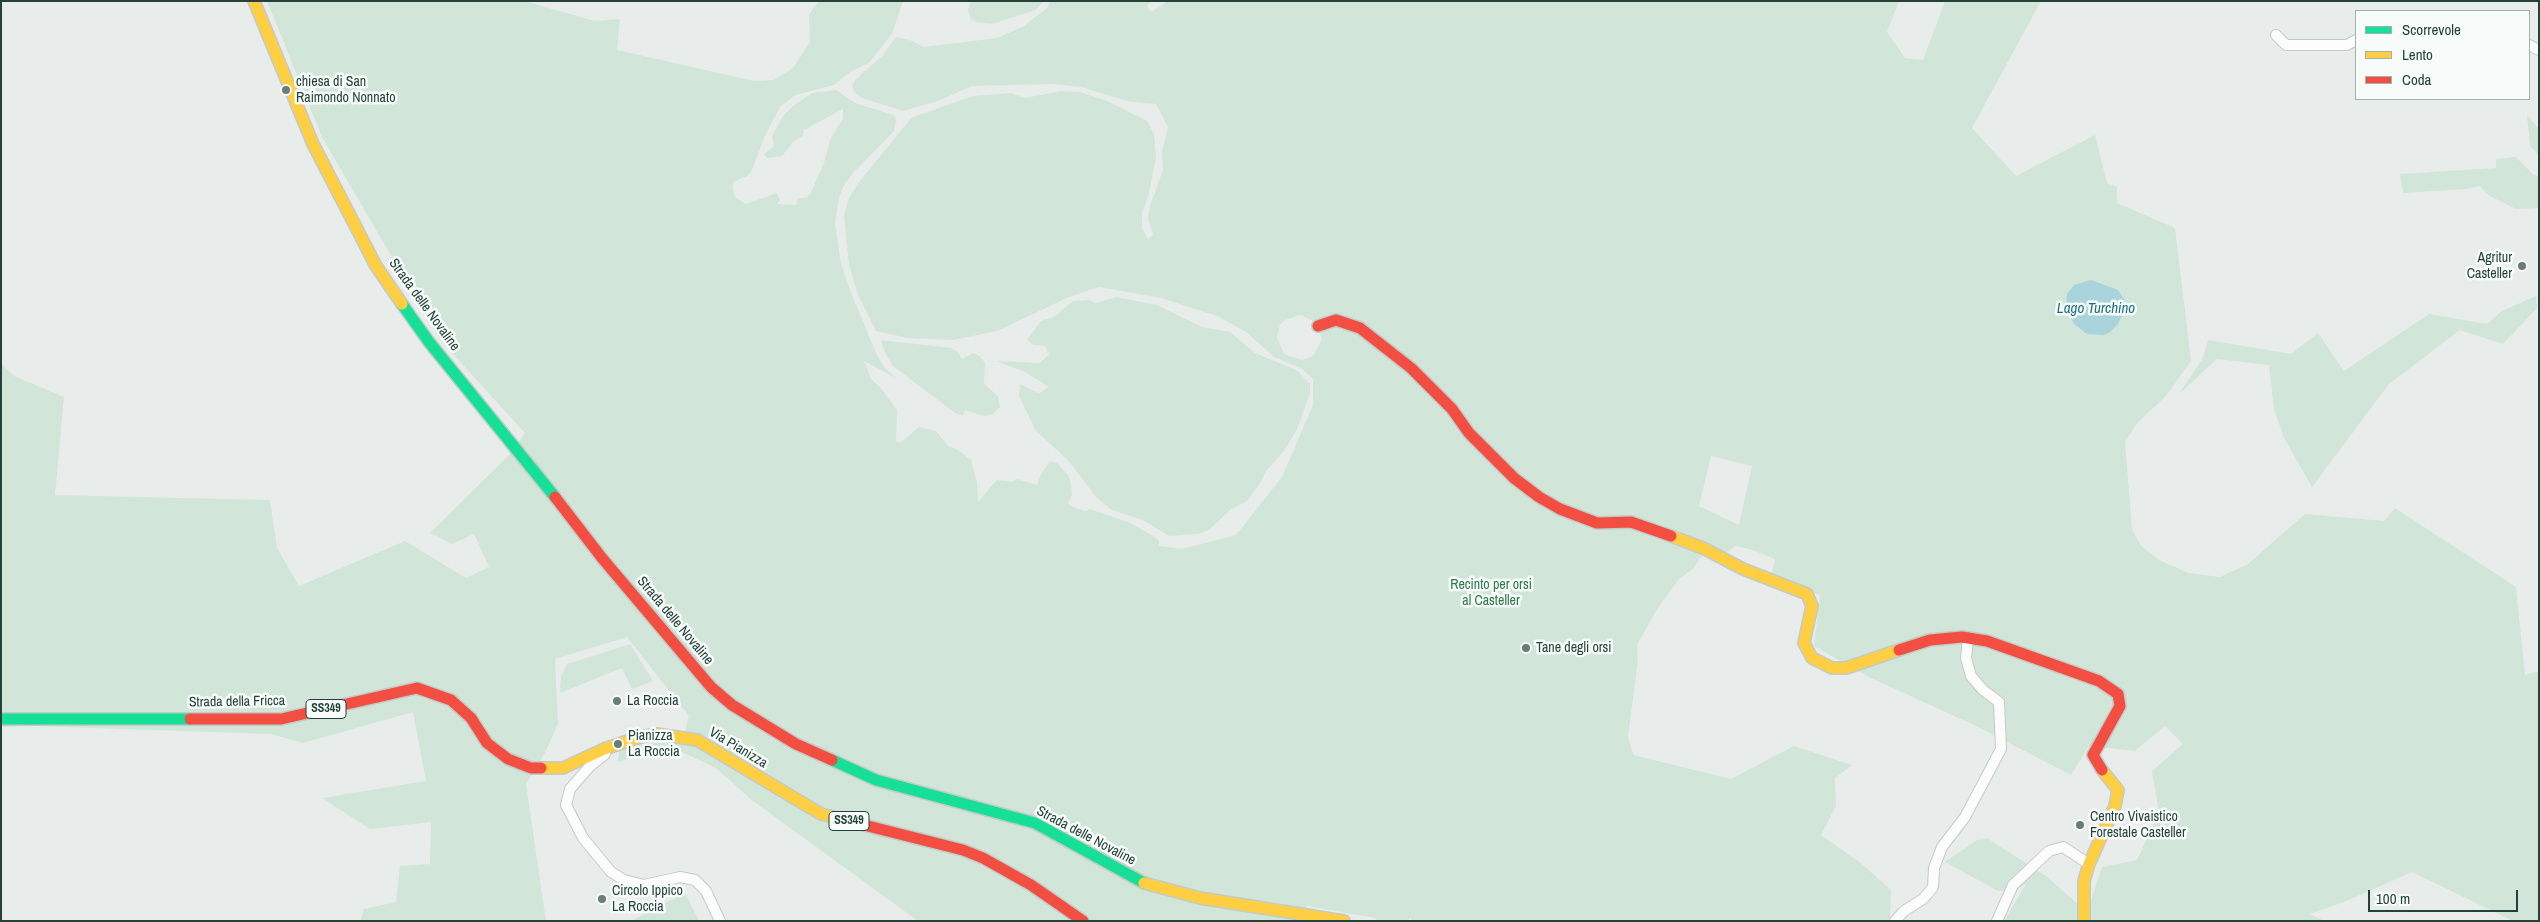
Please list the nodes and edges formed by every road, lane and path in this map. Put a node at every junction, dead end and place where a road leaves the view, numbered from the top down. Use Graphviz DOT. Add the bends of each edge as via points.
graph roads {
  1 [pos="254,1"];
  2 [pos="2276,35"];
  3 [pos="2355,41"];
  4 [pos="1318,326"];
  5 [pos="1968,638"];
  6 [pos="1,719"];
  7 [pos="615,747"];
  8 [pos="2088,864"];
  9 [pos="720,921"];
  10 [pos="1083,921"];
  11 [pos="1344,921"];
  12 [pos="1896,921"];
  13 [pos="1997,921"];
  14 [pos="2084,921"];
  1 -- 11 [label="street, Strada delle Novaline" via="313,144 376,266 429,342 524,456 602,558 711,687 732,705 796,744 876,780 1035,823 1142,883 1200,898"];
  2 -- 3 [label="street" via="2286,45 2347,45"];
  4 -- 5 [label="street" via="1336,320 1360,328 1411,368 1514,478 1560,509 1597,523 1631,522 1703,548 1743,569 1807,594 1812,606 1804,643 1812,658 1832,668 1846,668 1930,640"];
  5 -- 8 [label="street" via="1986,641 2099,681 2118,694 2120,706 2093,755 2118,790"];
  5 -- 12 [label="street" via="1966,658 1971,676 1999,702 2001,749 1965,817 1942,847 1934,868 1932,887 1923,899 1904,911"];
  6 -- 7 [label="street, Strada della Fricca / SS349" via="281,718 418,688 451,700 471,718 487,743 508,760 531,768 563,768"];
  7 -- 9 [label="street, Via Pianizza" via="590,766 570,789 566,805 583,838 611,872 624,880 644,885 680,877 695,880 706,891"];
  7 -- 10 [label="street, Via Pianizza / SS349" via="657,734 697,740 821,814 983,858 1031,885"];
  8 -- 13 [label="street" via="2063,847 2049,850 2013,885"];
  8 -- 14 [label="street" via="2084,882"];
}
